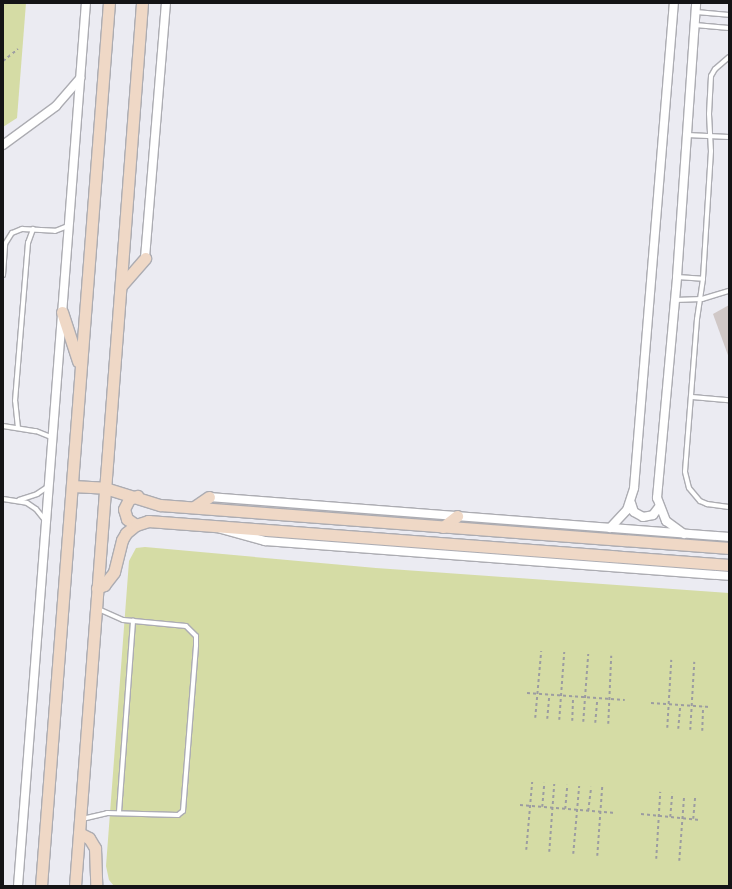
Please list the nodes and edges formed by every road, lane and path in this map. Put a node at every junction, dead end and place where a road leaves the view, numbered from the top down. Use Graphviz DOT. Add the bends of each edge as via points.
graph roads {
  1 [pos="86,3"];
  2 [pos="109,3"];
  3 [pos="142,3"];
  4 [pos="166,3"];
  5 [pos="674,3"];
  6 [pos="696,3"];
  7 [pos="695,12"];
  8 [pos="729,15"];
  9 [pos="694,25"];
  10 [pos="729,28"];
  11 [pos="18,49"];
  12 [pos="729,57"];
  13 [pos="3,61"];
  14 [pos="81,77"];
  15 [pos="687,135"];
  16 [pos="710,136"];
  17 [pos="729,137"];
  18 [pos="3,145"];
  19 [pos="69,226"];
  20 [pos="33,229"];
  21 [pos="145,258"];
  22 [pos="3,275"];
  23 [pos="677,277"];
  24 [pos="703,279"];
  25 [pos="121,286"];
  26 [pos="729,291"];
  27 [pos="702,299"];
  28 [pos="675,300"];
  29 [pos="62,312"];
  30 [pos="80,367"];
  31 [pos="692,397"];
  32 [pos="729,400"];
  33 [pos="3,426"];
  34 [pos="18,428"];
  35 [pos="53,438"];
  36 [pos="48,486"];
  37 [pos="72,486"];
  38 [pos="104,488"];
  39 [pos="137,496"];
  40 [pos="209,497"];
  41 [pos="3,500"];
  42 [pos="17,501"];
  43 [pos="631,503"];
  44 [pos="659,507"];
  45 [pos="729,507"];
  46 [pos="194,508"];
  47 [pos="457,516"];
  48 [pos="46,522"];
  49 [pos="136,525"];
  50 [pos="214,525"];
  51 [pos="443,527"];
  52 [pos="610,528"];
  53 [pos="684,534"];
  54 [pos="729,537"];
  55 [pos="729,548"];
  56 [pos="729,565"];
  57 [pos="729,576"];
  58 [pos="97,588"];
  59 [pos="96,608"];
  60 [pos="133,621"];
  61 [pos="541,651"];
  62 [pos="564,652"];
  63 [pos="588,654"];
  64 [pos="611,656"];
  65 [pos="671,660"];
  66 [pos="694,662"];
  67 [pos="527,692"];
  68 [pos="537,693"];
  69 [pos="549,694"];
  70 [pos="561,695"];
  71 [pos="573,696"];
  72 [pos="584,697"];
  73 [pos="597,698"];
  74 [pos="609,699"];
  75 [pos="625,700"];
  76 [pos="651,702"];
  77 [pos="668,704"];
  78 [pos="680,704"];
  79 [pos="692,705"];
  80 [pos="703,706"];
  81 [pos="710,707"];
  82 [pos="535,718"];
  83 [pos="547,719"];
  84 [pos="559,720"];
  85 [pos="572,721"];
  86 [pos="583,722"];
  87 [pos="595,723"];
  88 [pos="608,724"];
  89 [pos="667,728"];
  90 [pos="678,729"];
  91 [pos="690,730"];
  92 [pos="702,731"];
  93 [pos="532,782"];
  94 [pos="544,783"];
  95 [pos="554,784"];
  96 [pos="567,785"];
  97 [pos="579,786"];
  98 [pos="591,786"];
  99 [pos="602,787"];
  100 [pos="660,792"];
  101 [pos="672,793"];
  102 [pos="684,795"];
  103 [pos="695,796"];
  104 [pos="520,805"];
  105 [pos="530,806"];
  106 [pos="542,807"];
  107 [pos="552,808"];
  108 [pos="565,809"];
  109 [pos="577,810"];
  110 [pos="588,811"];
  111 [pos="119,812"];
  112 [pos="600,812"];
  113 [pos="616,813"];
  114 [pos="641,814"];
  115 [pos="659,816"];
  116 [pos="670,817"];
  117 [pos="682,818"];
  118 [pos="693,819"];
  119 [pos="80,820"];
  120 [pos="700,820"];
  121 [pos="79,833"];
  122 [pos="526,850"];
  123 [pos="549,852"];
  124 [pos="573,854"];
  125 [pos="597,856"];
  126 [pos="656,859"];
  127 [pos="679,861"];
  128 [pos="18,886"];
  129 [pos="41,886"];
  130 [pos="75,886"];
  131 [pos="96,886"];
  1 -- 14 [label="street"];
  2 -- 30 [label="main road"];
  3 -- 25 [label="main road"];
  4 -- 21 [label="street"];
  5 -- 43 [label="street" via="651,302"];
  6 -- 7 [label="street"];
  7 -- 8 [label="lane"];
  7 -- 9 [label="street"];
  9 -- 10 [label="lane"];
  9 -- 15 [label="street"];
  11 -- 13 [label="path"];
  12 -- 16 [label="lane" via="711,76"];
  14 -- 18 [label="street" via="56,106"];
  14 -- 19 [label="street"];
  15 -- 16 [label="lane"];
  15 -- 23 [label="street"];
  16 -- 17 [label="lane"];
  16 -- 24 [label="lane"];
  19 -- 20 [label="lane" via="55,231"];
  19 -- 29 [label="street"];
  20 -- 22 [label="lane" via="18,229 9,236 5,244"];
  20 -- 34 [label="lane" via="28,243 15,393"];
  21 -- 25 [label="main road"];
  23 -- 24 [label="lane"];
  23 -- 28 [label="street"];
  24 -- 27 [label="lane"];
  25 -- 38 [label="main road"];
  26 -- 27 [label="lane"];
  27 -- 28 [label="lane"];
  27 -- 31 [label="lane" via="697,319"];
  28 -- 44 [label="street" via="658,489"];
  29 -- 30 [label="main road"];
  29 -- 35 [label="street"];
  30 -- 37 [label="main road"];
  31 -- 32 [label="lane"];
  31 -- 45 [label="lane" via="686,480 700,501"];
  33 -- 34 [label="lane"];
  34 -- 35 [label="lane" via="36,431"];
  35 -- 36 [label="street"];
  36 -- 42 [label="lane" via="31,497"];
  36 -- 48 [label="street"];
  37 -- 38 [label="main road"];
  37 -- 129 [label="main road"];
  38 -- 39 [label="main road"];
  38 -- 58 [label="main road"];
  39 -- 46 [label="main road" via="160,505"];
  39 -- 49 [label="main road" via="129,499 124,509 127,519"];
  40 -- 46 [label="main road"];
  40 -- 47 [label="street"];
  41 -- 42 [label="lane"];
  42 -- 48 [label="lane" via="32,506"];
  43 -- 44 [label="street" via="634,512 643,517 653,515"];
  43 -- 52 [label="street" via="622,517"];
  44 -- 53 [label="street" via="666,521"];
  46 -- 51 [label="main road"];
  47 -- 51 [label="main road"];
  47 -- 52 [label="street"];
  48 -- 128 [label="street"];
  49 -- 50 [label="main road" via="158,521"];
  49 -- 58 [label="main road" via="122,540 114,572 104,585"];
  50 -- 56 [label="main road"];
  50 -- 57 [label="street" via="238,536 265,541"];
  51 -- 55 [label="main road"];
  52 -- 53 [label="street"];
  53 -- 54 [label="street"];
  58 -- 59 [label="main road"];
  59 -- 60 [label="lane" via="113,617"];
  59 -- 119 [label="main road"];
  60 -- 111 [label="lane"];
  60 -- 111 [label="lane" via="186,626 193,631 196,645 183,811 178,816"];
  61 -- 68 [label="path"];
  62 -- 70 [label="path"];
  63 -- 72 [label="path"];
  64 -- 74 [label="path"];
  65 -- 77 [label="path"];
  66 -- 79 [label="path"];
  67 -- 68 [label="path"];
  68 -- 69 [label="path"];
  68 -- 82 [label="path"];
  69 -- 70 [label="path"];
  69 -- 83 [label="path"];
  70 -- 71 [label="path"];
  70 -- 84 [label="path"];
  71 -- 72 [label="path"];
  71 -- 85 [label="path"];
  72 -- 73 [label="path"];
  72 -- 86 [label="path"];
  73 -- 74 [label="path"];
  73 -- 87 [label="path"];
  74 -- 75 [label="path"];
  74 -- 88 [label="path"];
  76 -- 77 [label="path"];
  77 -- 78 [label="path"];
  77 -- 89 [label="path"];
  78 -- 79 [label="path"];
  78 -- 90 [label="path"];
  79 -- 80 [label="path"];
  79 -- 91 [label="path"];
  80 -- 81 [label="path"];
  80 -- 92 [label="path"];
  93 -- 105 [label="path"];
  94 -- 106 [label="path"];
  95 -- 107 [label="path"];
  96 -- 108 [label="path"];
  97 -- 109 [label="path"];
  98 -- 110 [label="path"];
  99 -- 112 [label="path"];
  100 -- 115 [label="path"];
  101 -- 116 [label="path"];
  102 -- 117 [label="path"];
  103 -- 118 [label="path"];
  104 -- 105 [label="path"];
  105 -- 106 [label="path"];
  105 -- 122 [label="path"];
  106 -- 107 [label="path"];
  107 -- 108 [label="path"];
  107 -- 123 [label="path"];
  108 -- 109 [label="path"];
  109 -- 110 [label="path"];
  109 -- 124 [label="path"];
  110 -- 112 [label="path"];
  111 -- 119 [label="lane"];
  112 -- 113 [label="path"];
  112 -- 125 [label="path"];
  114 -- 115 [label="path"];
  115 -- 116 [label="path"];
  115 -- 126 [label="path"];
  116 -- 117 [label="path"];
  117 -- 118 [label="path"];
  117 -- 127 [label="path"];
  118 -- 120 [label="path"];
  119 -- 121 [label="main road"];
  121 -- 130 [label="main road"];
  121 -- 131 [label="main road" via="89,838 95,848"];
}
